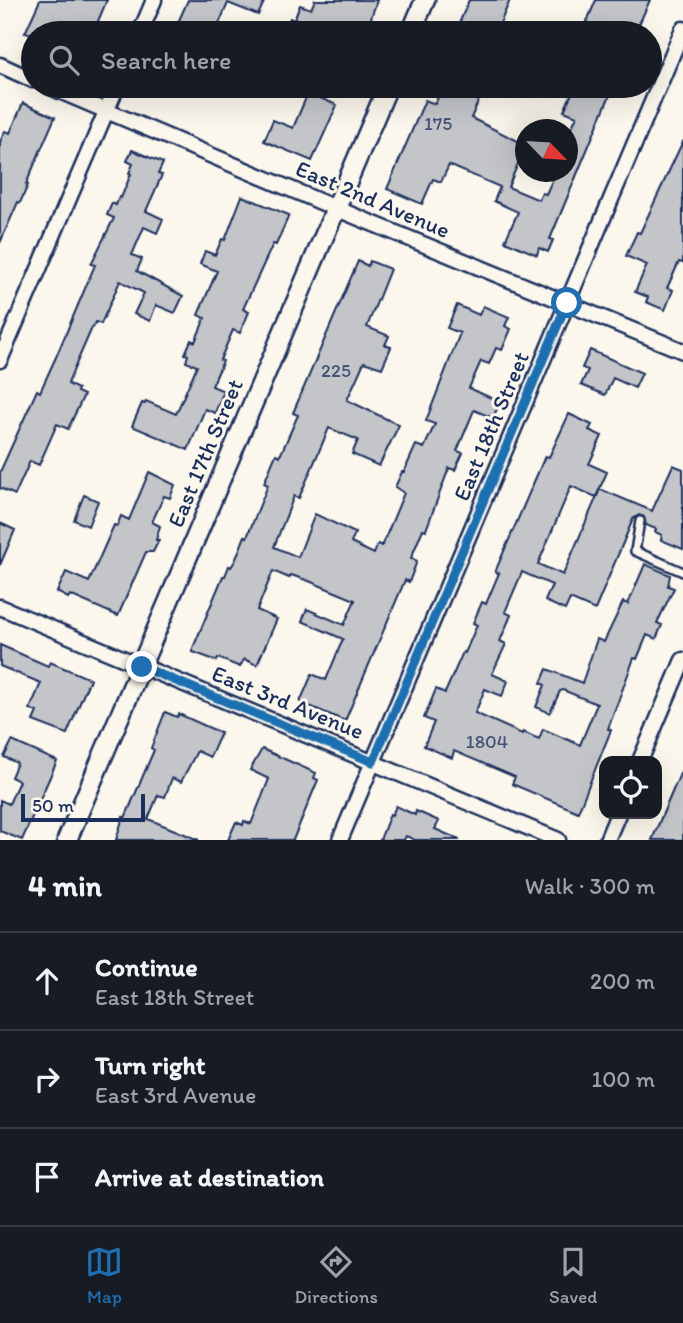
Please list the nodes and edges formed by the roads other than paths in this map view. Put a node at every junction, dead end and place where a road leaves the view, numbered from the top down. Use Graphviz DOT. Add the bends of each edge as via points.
graph roads {
  1 [pos="154,0"];
  2 [pos="425,0"];
  3 [pos="145,21"];
  4 [pos="416,21"];
  5 [pos="683,29"];
  6 [pos="0,65"];
  7 [pos="21,75"];
  8 [pos="662,79"];
  9 [pos="77,98"];
  10 [pos="112,98"];
  11 [pos="383,98"];
  12 [pos="654,98"];
  13 [pos="106,110"];
  14 [pos="335,208"];
  15 [pos="567,303"];
  16 [pos="683,351"];
  17 [pos="0,360"];
  18 [pos="640,522"];
  19 [pos="683,572"];
  20 [pos="0,607"];
  21 [pos="683,660"];
  22 [pos="142,667"];
  23 [pos="642,756"];
  24 [pos="373,762"];
  25 [pos="616,819"];
  26 [pos="67,840"];
  27 [pos="340,840"];
  28 [pos="558,840"];
  29 [pos="607,840"];
  1 -- 3 [label="street"];
  2 -- 4 [label="street"];
  5 -- 8 [label="street, East 18th Street"];
  6 -- 7 [label="street"];
  9 -- 13 [label="street, East 2nd Avenue"];
  10 -- 13 [label="street"];
  11 -- 14 [label="street, East 17th Street"];
  12 -- 15 [label="street, East 18th Street"];
  13 -- 14 [label="street, East 2nd Avenue"];
  13 -- 17 [label="street"];
  14 -- 15 [label="street, East 2nd Avenue"];
  14 -- 22 [label="street, East 17th Street"];
  15 -- 16 [label="street, East 2nd Avenue"];
  15 -- 24 [label="street, East 18th Street"];
  18 -- 19 [label="lane" via="635,551"];
  20 -- 22 [label="street, East 3rd Avenue"];
  21 -- 23 [label="street"];
  22 -- 24 [label="street, East 3rd Avenue"];
  22 -- 26 [label="street, East 17th Street"];
  24 -- 27 [label="street, East 18th Street"];
  24 -- 28 [label="street, East 3rd Avenue"];
  25 -- 29 [label="street"];
}
